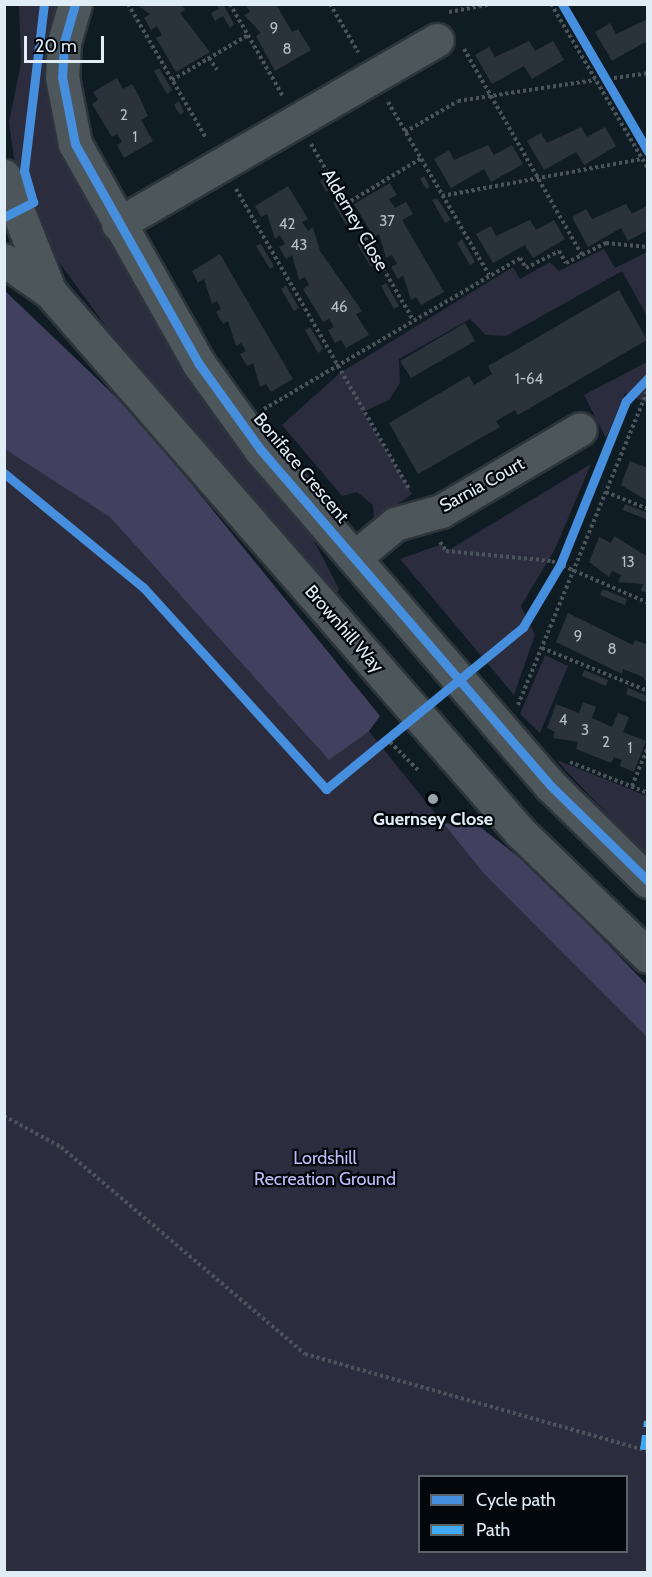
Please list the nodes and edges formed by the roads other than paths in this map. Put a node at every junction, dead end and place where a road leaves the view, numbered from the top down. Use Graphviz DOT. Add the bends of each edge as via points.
graph roads {
  1 [pos="75,4"];
  2 [pos="448,34"];
  3 [pos="4,176"];
  4 [pos="118,224"];
  5 [pos="4,260"];
  6 [pos="50,292"];
  7 [pos="580,429"];
  8 [pos="355,557"];
  9 [pos="648,881"];
  10 [pos="648,956"];
  1 -- 4 [label="street, Boniface Crescent" via="64,42 68,114 75,144"];
  2 -- 4 [label="street"];
  3 -- 6 [label="street, Brownhill Way"];
  4 -- 8 [label="street, Boniface Crescent" via="199,364 241,423"];
  5 -- 6 [label="street, Brownhill Way"];
  6 -- 10 [label="street, Brownhill Way" via="520,832"];
  7 -- 8 [label="street, Sarnia Court" via="441,511 395,524"];
  8 -- 9 [label="street, Boniface Crescent" via="583,821"];
}
